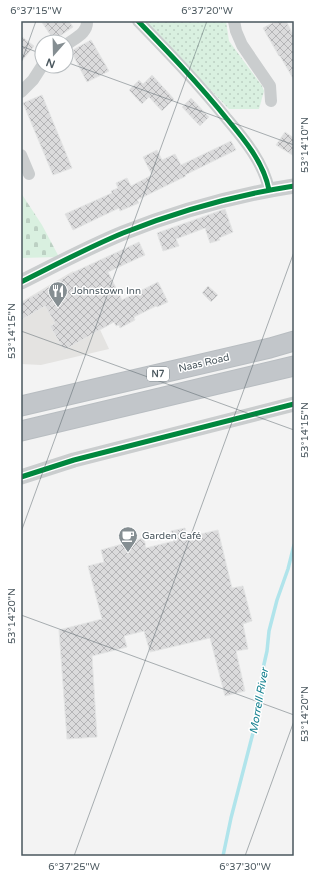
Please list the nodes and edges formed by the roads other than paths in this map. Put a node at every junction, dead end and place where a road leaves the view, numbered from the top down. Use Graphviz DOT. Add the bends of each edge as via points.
graph roads {
  1 [pos="87,21"];
  2 [pos="138,21"];
  3 [pos="234,21"];
  4 [pos="74,39"];
  5 [pos="37,74"];
  6 [pos="21,92"];
  7 [pos="270,101"];
  8 [pos="21,155"];
  9 [pos="28,174"];
  10 [pos="294,186"];
  11 [pos="269,190"];
  12 [pos="21,282"];
  13 [pos="294,341"];
  14 [pos="294,366"];
  15 [pos="294,404"];
  16 [pos="21,406"];
  17 [pos="21,431"];
  18 [pos="21,477"];
  1 -- 4 [label="street" via="85,30"];
  2 -- 11 [label="street" via="204,89 240,134 253,152 268,181"];
  3 -- 7 [label="street" via="242,45 270,86"];
  5 -- 6 [label="street"];
  8 -- 9 [label="street"];
  10 -- 11 [label="street"];
  11 -- 12 [label="street" via="202,205 123,233"];
  13 -- 16 [label="highway, Naas Road / N7"];
  14 -- 17 [label="highway, N7"];
  15 -- 18 [label="street" via="74,460"];
}
